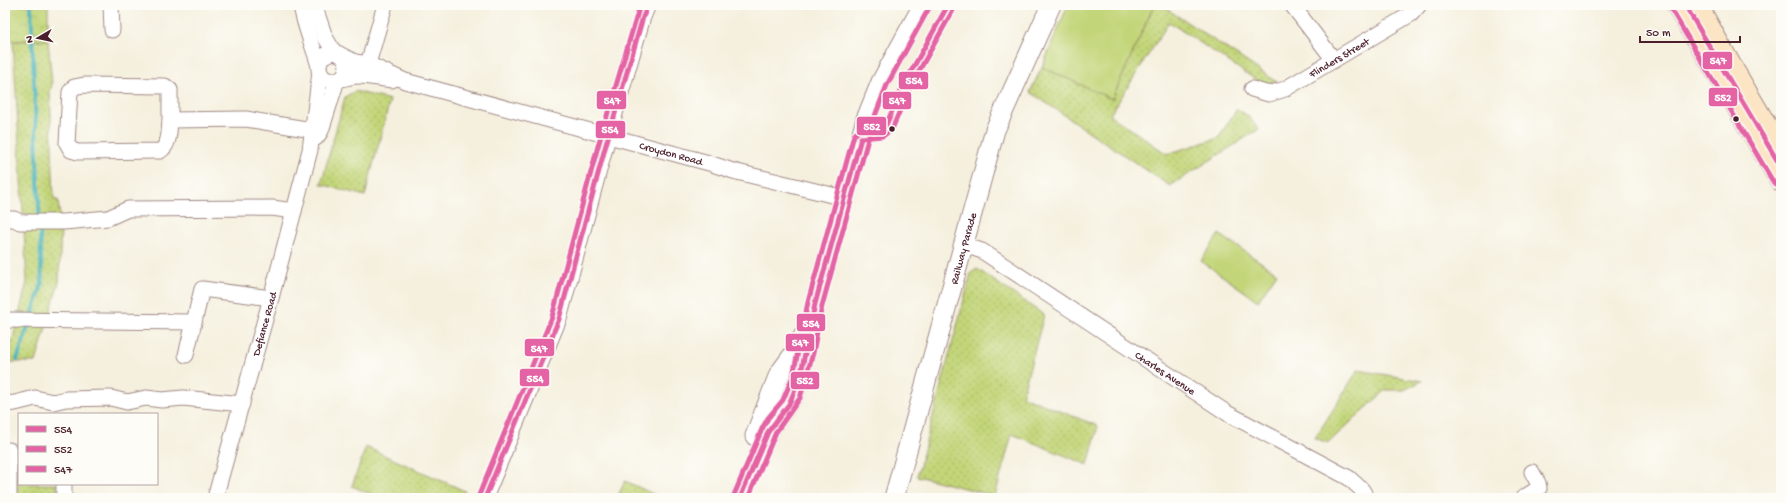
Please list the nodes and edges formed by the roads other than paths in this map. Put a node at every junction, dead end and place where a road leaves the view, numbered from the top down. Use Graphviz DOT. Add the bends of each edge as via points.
graph roads {
  1 [pos="111,5"];
  2 [pos="301,5"];
  3 [pos="314,5"];
  4 [pos="385,5"];
  5 [pos="648,5"];
  6 [pos="923,5"];
  7 [pos="1051,5"];
  8 [pos="1292,5"];
  9 [pos="1419,5"];
  10 [pos="1677,5"];
  11 [pos="1697,5"];
  12 [pos="112,30"];
  13 [pos="338,54"];
  14 [pos="1334,60"];
  15 [pos="368,64"];
  16 [pos="319,69"];
  17 [pos="340,79"];
  18 [pos="405,81"];
  19 [pos="1252,89"];
  20 [pos="170,120"];
  21 [pos="312,130"];
  22 [pos="609,136"];
  23 [pos="310,150"];
  24 [pos="1781,151"];
  25 [pos="1781,181"];
  26 [pos="844,198"];
  27 [pos="294,211"];
  28 [pos="5,219"];
  29 [pos="964,245"];
  30 [pos="271,298"];
  31 [pos="813,315"];
  32 [pos="10,320"];
  33 [pos="194,322"];
  34 [pos="186,355"];
  35 [pos="780,374"];
  36 [pos="800,378"];
  37 [pos="5,404"];
  38 [pos="242,404"];
  39 [pos="9,450"];
  40 [pos="1532,472"];
  41 [pos="64,485"];
  42 [pos="9,498"];
  43 [pos="64,498"];
  44 [pos="215,498"];
  45 [pos="485,498"];
  46 [pos="728,498"];
  47 [pos="740,498"];
  48 [pos="894,498"];
  49 [pos="1367,498"];
  50 [pos="1523,498"];
  1 -- 12 [label="street"];
  2 -- 16 [label="street, Defiance Road"];
  3 -- 13 [label="street" via="325,37"];
  4 -- 15 [label="street"];
  5 -- 22 [label="street"];
  6 -- 26 [label="street" via="881,82 871,106"];
  7 -- 29 [label="street, Railway Parade" via="995,130"];
  8 -- 14 [label="street"];
  9 -- 14 [label="street, Flinders Street" via="1411,14"];
  10 -- 25 [label="main road"];
  11 -- 24 [label="main road"];
  13 -- 15 [label="street, Croydon Road" via="355,62"];
  13 -- 16 [label="street" via="323,56"];
  13 -- 17 [label="street" via="347,64 347,69"];
  14 -- 19 [label="street, Flinders Street" via="1285,89 1269,94"];
  15 -- 18 [label="street, Croydon Road"];
  16 -- 17 [label="street" via="327,80"];
  16 -- 21 [label="street, Defiance Road"];
  17 -- 18 [label="street, Croydon Road" via="357,76"];
  17 -- 23 [label="street, Defiance Road" via="321,131"];
  18 -- 22 [label="street, Croydon Road"];
  20 -- 20 [label="street" via="170,90 165,86 74,87 70,92 67,143 71,150 78,152 160,151 167,144"];
  20 -- 21 [label="street" via="246,120"];
  21 -- 23 [label="street, Defiance Road"];
  22 -- 26 [label="street, Croydon Road"];
  22 -- 45 [label="street" via="559,319"];
  23 -- 27 [label="street, Defiance Road"];
  26 -- 31 [label="street"];
  27 -- 28 [label="street" via="272,208 128,209 108,218 64,222 20,222"];
  27 -- 30 [label="street, Defiance Road"];
  29 -- 48 [label="street, Railway Parade"];
  29 -- 49 [label="street, Charles Avenue" via="982,251 1227,413 1349,478"];
  30 -- 33 [label="street" via="202,289"];
  30 -- 38 [label="street, Defiance Road"];
  31 -- 35 [label="street" via="800,344"];
  31 -- 36 [label="street"];
  32 -- 33 [label="street"];
  33 -- 34 [label="street"];
  35 -- 36 [label="street" via="790,372"];
  35 -- 46 [label="street"];
  36 -- 47 [label="street" via="789,404 770,429"];
  37 -- 38 [label="street" via="35,398 53,402 66,399 111,398 127,402 146,398 183,398"];
  38 -- 44 [label="street, Defiance Road"];
  39 -- 42 [label="street"];
  40 -- 50 [label="street" via="1539,488"];
  41 -- 43 [label="street"];
}
